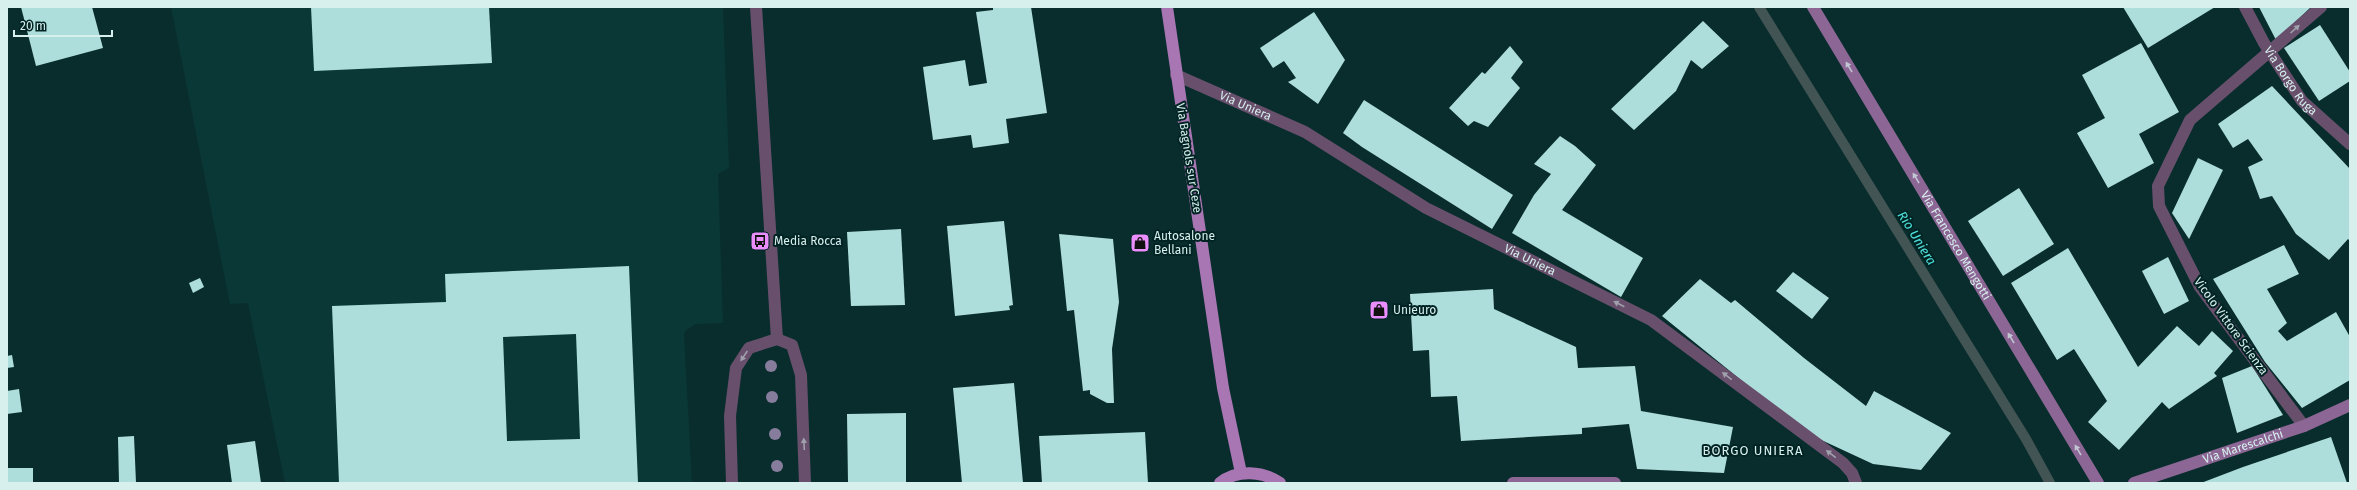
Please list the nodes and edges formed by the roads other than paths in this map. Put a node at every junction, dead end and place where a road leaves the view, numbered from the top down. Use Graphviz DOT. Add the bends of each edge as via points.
graph roads {
  1 [pos="756,7"];
  2 [pos="1167,7"];
  3 [pos="1814,7"];
  4 [pos="2245,7"];
  5 [pos="2321,7"];
  6 [pos="2270,52"];
  7 [pos="1176,75"];
  8 [pos="2350,144"];
  9 [pos="777,339"];
  10 [pos="2349,407"];
  11 [pos="2304,426"];
  12 [pos="1241,473"];
  13 [pos="732,483"];
  14 [pos="805,483"];
  15 [pos="1220,483"];
  16 [pos="1280,483"];
  17 [pos="1513,483"];
  18 [pos="1615,483"];
  19 [pos="1856,483"];
  20 [pos="2098,483"];
  21 [pos="2134,483"];
  1 -- 9 [label="street"];
  2 -- 7 [label="main road, Via Bagnols sur Ceze"];
  20 -- 3 [label="street, Via Francesco Mengotti, one-way"];
  4 -- 6 [label="street, Via Borgo Ruga"];
  6 -- 5 [label="street, Vicolo Vittore Scienza, one-way"];
  6 -- 8 [label="street, Via Borgo Ruga" via="2302,101"];
  6 -- 11 [label="street, Vicolo Vittore Scienza" via="2190,120 2158,186 2158,206 2200,287"];
  7 -- 12 [label="main road, Via Bagnols sur Ceze" via="1223,388"];
  19 -- 7 [label="street, Via Uniera, one-way" via="1852,473 1843,463 1651,320 1426,208 1305,132"];
  9 -- 13 [label="street, one-way" via="749,348 736,368 730,416"];
  14 -- 9 [label="street, one-way" via="801,375 792,345"];
  10 -- 11 [label="street, Via Marescalchi"];
  11 -- 21 [label="street, Via Marescalchi"];
  12 -- 15 [label="main road"];
  12 -- 16 [label="main road" via="1258,473 1274,478"];
  17 -- 18 [label="street"];
}
